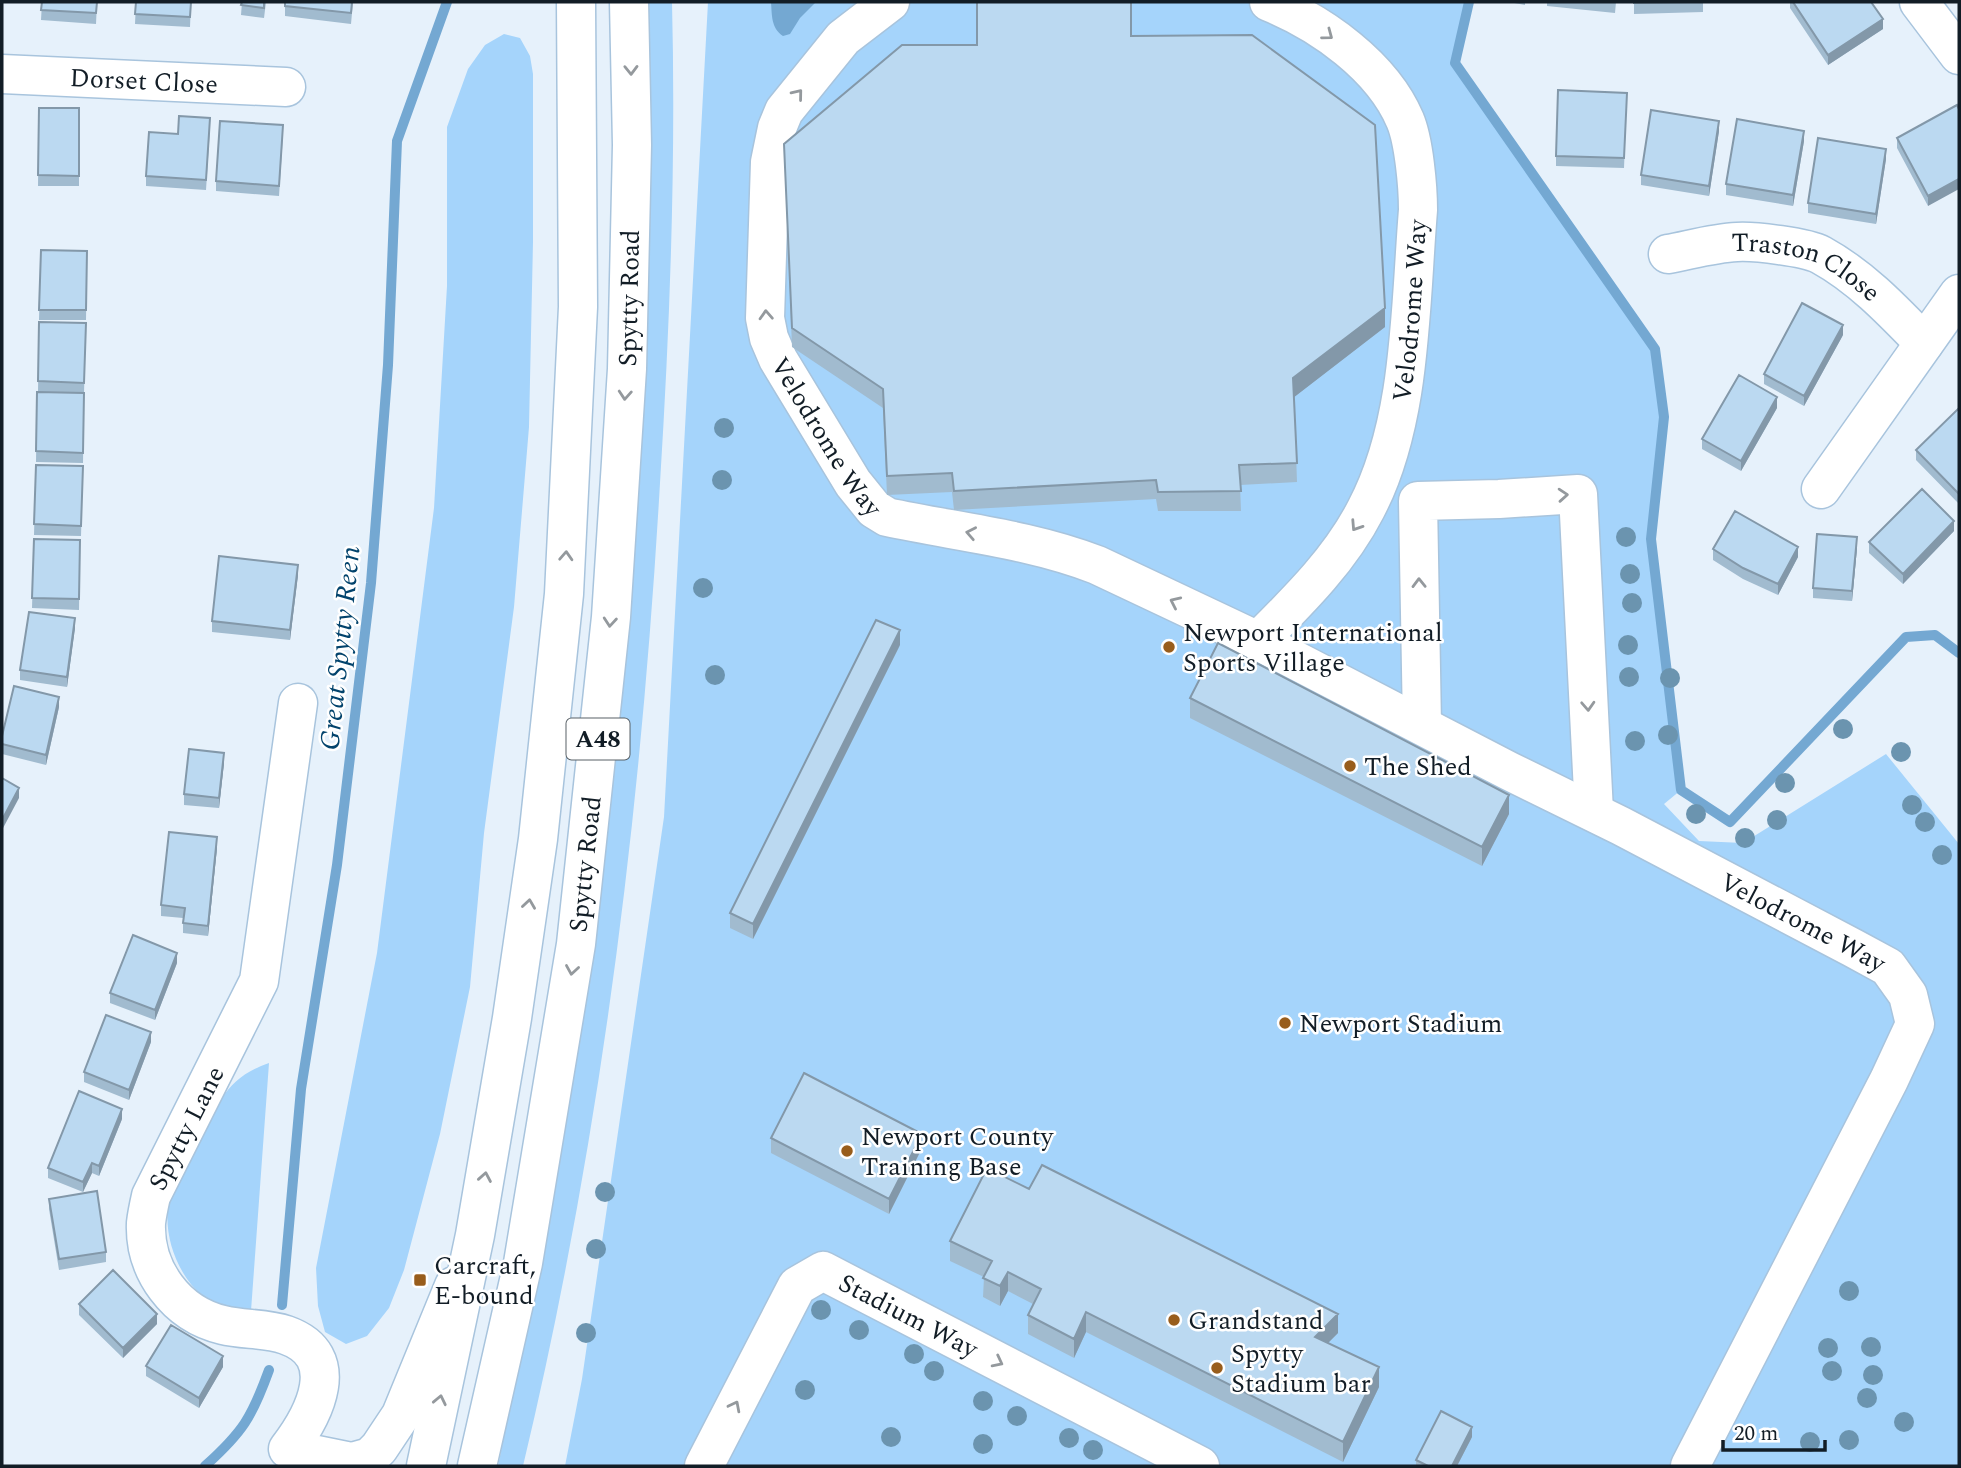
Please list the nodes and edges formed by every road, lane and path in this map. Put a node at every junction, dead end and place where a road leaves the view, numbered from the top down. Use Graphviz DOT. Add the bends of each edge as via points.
graph roads {
  1 [pos="576,2"];
  2 [pos="629,2"];
  3 [pos="891,2"];
  4 [pos="1269,2"];
  5 [pos="1919,2"];
  6 [pos="1959,55"];
  7 [pos="2,74"];
  8 [pos="286,87"];
  9 [pos="1668,254"];
  10 [pos="1959,294"];
  11 [pos="1924,342"];
  12 [pos="1821,489"];
  13 [pos="1258,641"];
  14 [pos="298,703"];
  15 [pos="1422,724"];
  16 [pos="1594,812"];
  17 [pos="475,1235"];
  18 [pos="279,1458"];
  19 [pos="354,1464"];
  20 [pos="426,1466"];
  21 [pos="477,1466"];
  22 [pos="704,1466"];
  23 [pos="1200,1466"];
  24 [pos="1690,1466"];
  17 -- 1 [label="street, Spytty Road / A48, one-way" via="538,839 564,594 578,307"];
  2 -- 21 [label="street, Spytty Road / A48, one-way" via="632,145 627,369 608,645 574,957 523,1263"];
  13 -- 3 [label="street, Velodrome Way, one-way" via="1072,556 887,517 874,509 853,483 778,359 765,318 770,162 777,128 784,111 843,38"];
  4 -- 13 [label="street, Velodrome Way, one-way" via="1320,29 1371,68 1388,91 1405,121 1418,185 1418,210 1405,374 1385,464 1366,509 1336,556"];
  5 -- 6 [label="street"];
  7 -- 8 [label="street, Dorset Close"];
  9 -- 11 [label="street, Traston Close" via="1737,242 1819,254 1890,307"];
  10 -- 11 [label="street"];
  11 -- 12 [label="street"];
  13 -- 15 [label="street, Velodrome Way"];
  14 -- 18 [label="street, Spytty Lane" via="259,981 151,1196 146,1222 154,1269 183,1306 222,1325 284,1334 303,1343 315,1358 321,1378 316,1403 304,1429"];
  15 -- 16 [label="street, Velodrome Way"];
  15 -- 16 [label="street, one-way" via="1418,501 1578,494"];
  16 -- 24 [label="street, Velodrome Way" via="1888,967 1908,995 1915,1024"];
  17 -- 19 [label="street, Spytty Lane" via="401,1415 379,1448"];
  20 -- 17 [label="street, Spytty Road / A48, one-way"];
  18 -- 19 [label="street, Spytty Lane"];
  22 -- 23 [label="street, Stadium Way, one-way" via="797,1286 823,1271"];
}
